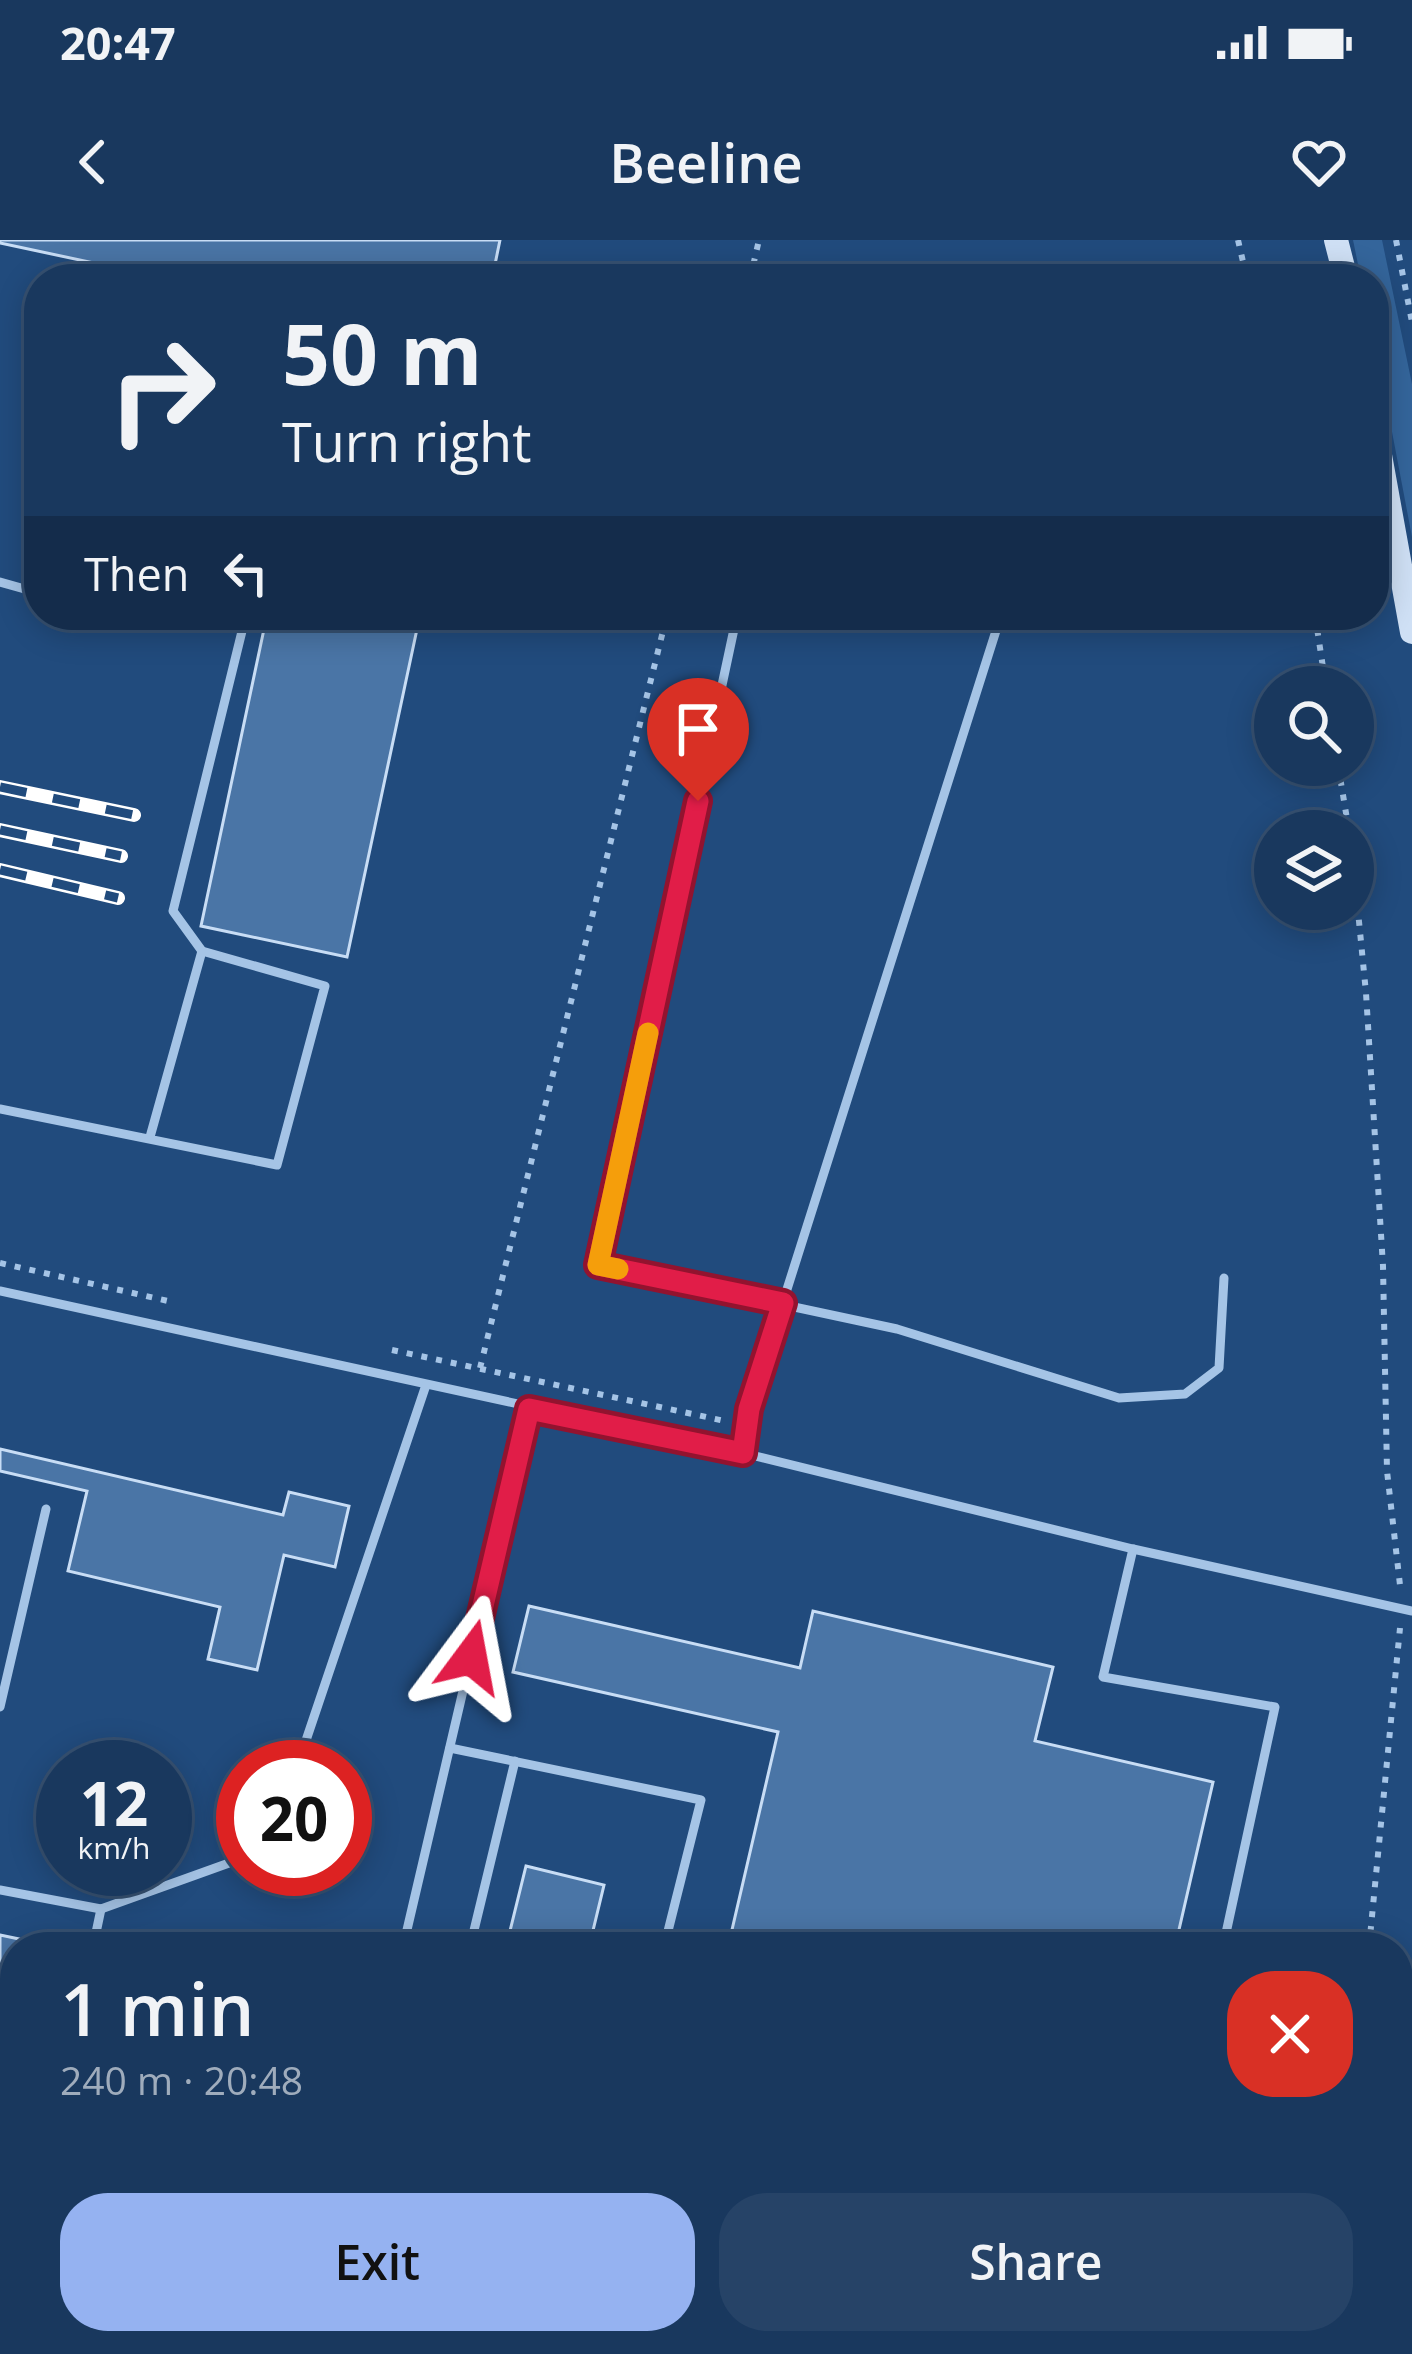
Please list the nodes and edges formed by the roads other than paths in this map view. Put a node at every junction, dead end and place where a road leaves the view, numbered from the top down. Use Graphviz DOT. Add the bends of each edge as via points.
graph roads {
  1 [pos="1389,505"];
  2 [pos="242,630"];
  3 [pos="734,630"];
  4 [pos="996,630"];
  5 [pos="1412,632"];
  6 [pos="202,951"];
  7 [pos="0,1109"];
  8 [pos="150,1137"];
  9 [pos="1224,1279"];
  10 [pos="0,1291"];
  11 [pos="783,1303"];
  12 [pos="426,1384"];
  13 [pos="529,1409"];
  14 [pos="743,1453"];
  15 [pos="46,1509"];
  16 [pos="1133,1549"];
  17 [pos="1407,1610"];
  18 [pos="0,1707"];
  19 [pos="306,1740"];
  20 [pos="450,1748"];
  21 [pos="515,1761"];
  22 [pos="216,1868"];
  23 [pos="0,1890"];
  24 [pos="101,1909"];
  25 [pos="96,1932"];
  26 [pos="407,1932"];
  27 [pos="474,1932"];
  28 [pos="668,1932"];
  29 [pos="1226,1932"];
  1 -- 5 [label="main road"];
  2 -- 6 [label="lane" via="173,911"];
  3 -- 11 [label="lane" via="598,1265"];
  4 -- 11 [label="lane"];
  6 -- 8 [label="lane"];
  6 -- 8 [label="lane" via="326,986 277,1165"];
  7 -- 8 [label="lane"];
  9 -- 11 [label="lane" via="1220,1368 1185,1394 1141,1397 1119,1398"];
  10 -- 12 [label="lane"];
  11 -- 14 [label="lane"];
  12 -- 13 [label="lane"];
  12 -- 19 [label="lane"];
  13 -- 14 [label="lane"];
  13 -- 20 [label="lane"];
  14 -- 16 [label="lane"];
  15 -- 18 [label="lane"];
  16 -- 17 [label="lane"];
  16 -- 29 [label="lane" via="1103,1676 1275,1707"];
  20 -- 21 [label="lane"];
  20 -- 26 [label="lane"];
  21 -- 27 [label="lane"];
  21 -- 28 [label="lane" via="700,1800"];
  22 -- 24 [label="lane"];
  23 -- 24 [label="lane"];
  24 -- 25 [label="lane"];
}
